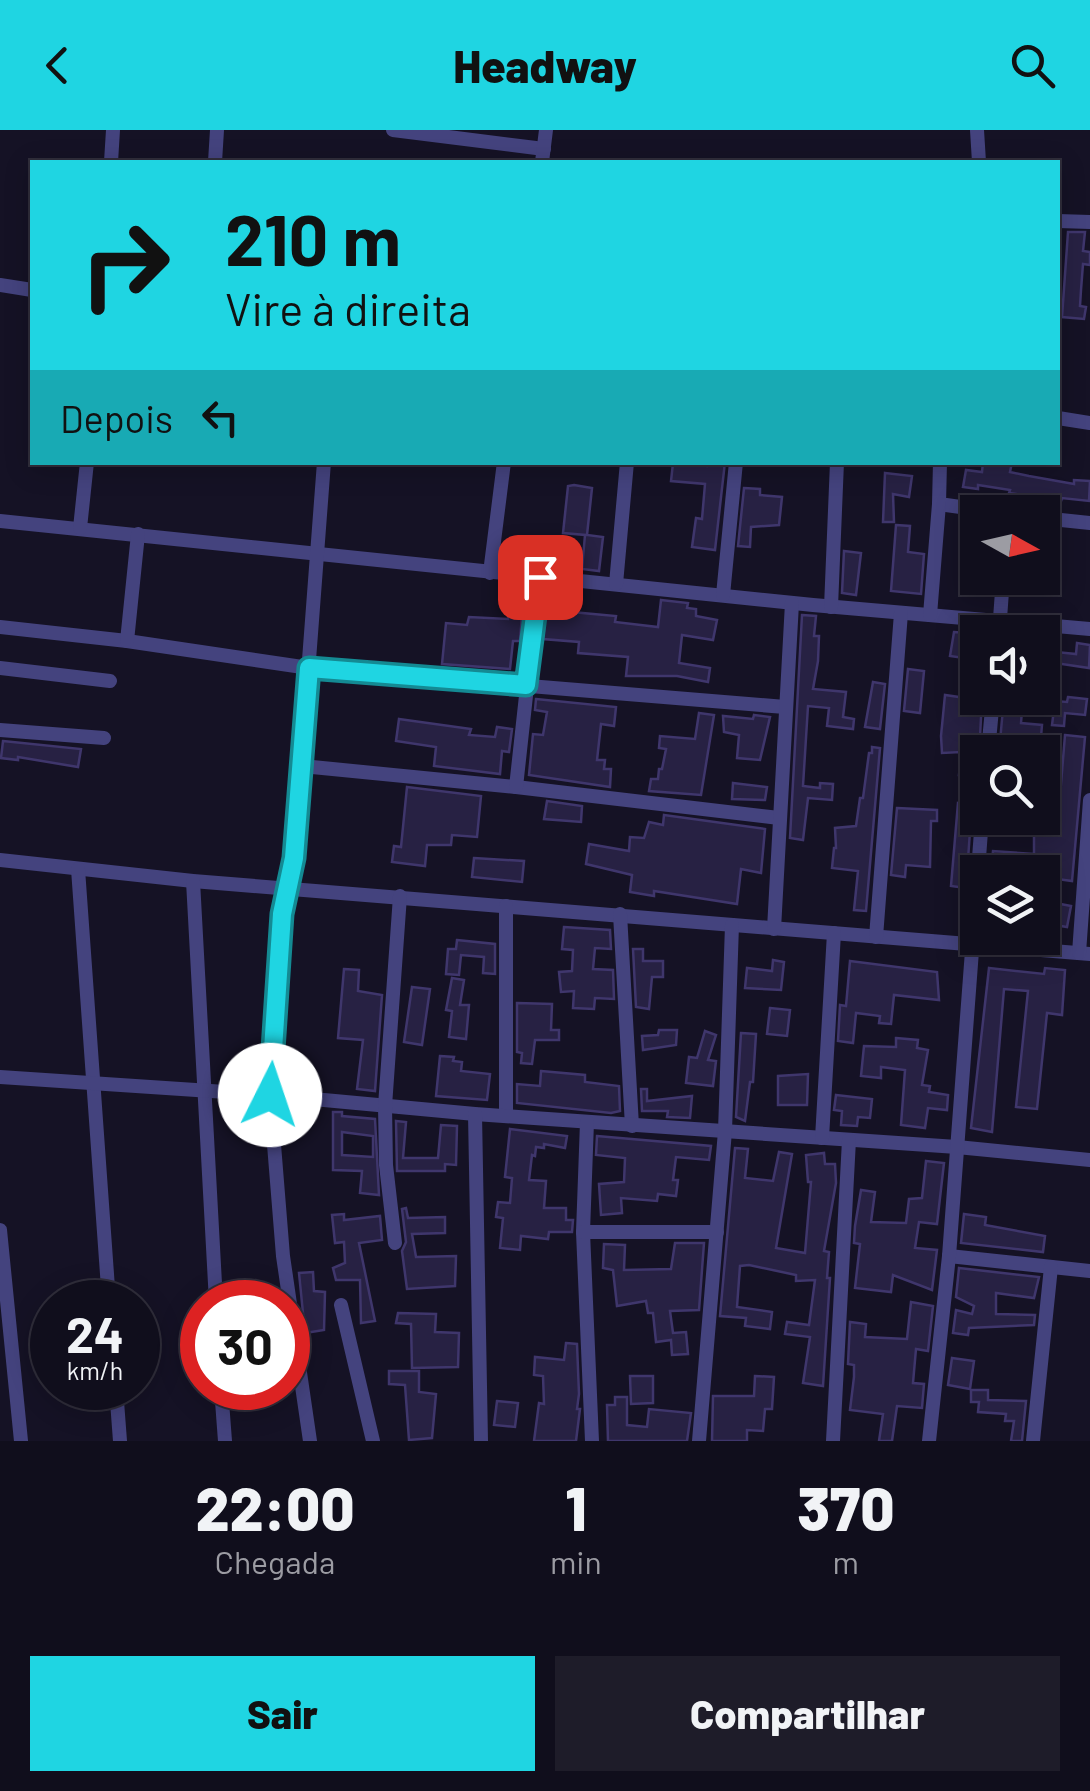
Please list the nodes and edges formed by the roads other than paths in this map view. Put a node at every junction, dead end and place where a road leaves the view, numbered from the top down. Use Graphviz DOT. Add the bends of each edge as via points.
graph roads {
  1 [pos="113,130"];
  2 [pos="217,130"];
  3 [pos="393,130"];
  4 [pos="546,130"];
  5 [pos="977,130"];
  6 [pos="543,156"];
  7 [pos="111,160"];
  8 [pos="214,160"];
  9 [pos="979,160"];
  10 [pos="1060,222"];
  11 [pos="1090,222"];
  12 [pos="0,285"];
  13 [pos="30,290"];
  14 [pos="1060,418"];
  15 [pos="1090,423"];
  16 [pos="86,465"];
  17 [pos="324,465"];
  18 [pos="504,465"];
  19 [pos="628,465"];
  20 [pos="736,465"];
  21 [pos="836,465"];
  22 [pos="940,465"];
  23 [pos="939,504"];
  24 [pos="960,507"];
  25 [pos="1060,520"];
  26 [pos="0,521"];
  27 [pos="1090,523"];
  28 [pos="80,528"];
  29 [pos="138,534"];
  30 [pos="318,554"];
  31 [pos="490,572"];
  32 [pos="540,577"];
  33 [pos="616,584"];
  34 [pos="723,595"];
  35 [pos="792,603"];
  36 [pos="830,606"];
  37 [pos="901,612"];
  38 [pos="930,615"];
  39 [pos="960,620"];
  40 [pos="0,628"];
  41 [pos="1060,628"];
  42 [pos="1090,629"];
  43 [pos="127,641"];
  44 [pos="0,668"];
  45 [pos="309,668"];
  46 [pos="110,681"];
  47 [pos="526,685"];
  48 [pos="786,707"];
  49 [pos="0,730"];
  50 [pos="104,738"];
  51 [pos="302,766"];
  52 [pos="516,787"];
  53 [pos="1090,800"];
  54 [pos="778,818"];
  55 [pos="0,860"];
  56 [pos="78,869"];
  57 [pos="193,881"];
  58 [pos="288,888"];
  59 [pos="400,896"];
  60 [pos="506,906"];
  61 [pos="620,914"];
  62 [pos="732,925"];
  63 [pos="774,929"];
  64 [pos="834,933"];
  65 [pos="876,937"];
  66 [pos="960,945"];
  67 [pos="1084,954"];
  68 [pos="970,955"];
  69 [pos="0,1077"];
  70 [pos="92,1084"];
  71 [pos="202,1092"];
  72 [pos="270,1095"];
  73 [pos="385,1106"];
  74 [pos="474,1114"];
  75 [pos="506,1116"];
  76 [pos="587,1122"];
  77 [pos="632,1126"];
  78 [pos="725,1131"];
  79 [pos="822,1138"];
  80 [pos="849,1140"];
  81 [pos="957,1147"];
  82 [pos="1090,1160"];
  83 [pos="0,1230"];
  84 [pos="583,1232"];
  85 [pos="716,1232"];
  86 [pos="394,1243"];
  87 [pos="949,1256"];
  88 [pos="1051,1267"];
  89 [pos="1090,1271"];
  90 [pos="107,1280"];
  91 [pos="215,1280"];
  92 [pos="342,1305"];
  93 [pos="118,1410"];
  94 [pos="223,1410"];
  95 [pos="22,1441"];
  96 [pos="120,1441"];
  97 [pos="225,1441"];
  98 [pos="310,1441"];
  99 [pos="373,1441"];
  100 [pos="481,1441"];
  101 [pos="592,1441"];
  102 [pos="699,1441"];
  103 [pos="833,1441"];
  104 [pos="929,1441"];
  105 [pos="1034,1441"];
  1 -- 7 [label="street"];
  2 -- 8 [label="street"];
  3 -- 6 [label="street"];
  4 -- 6 [label="street"];
  5 -- 9 [label="street"];
  10 -- 11 [label="street"];
  12 -- 13 [label="street"];
  14 -- 15 [label="street"];
  16 -- 28 [label="street"];
  17 -- 30 [label="street"];
  18 -- 31 [label="street"];
  19 -- 33 [label="street"];
  20 -- 34 [label="street"];
  21 -- 36 [label="street"];
  22 -- 23 [label="street"];
  23 -- 24 [label="street"];
  23 -- 38 [label="street"];
  25 -- 27 [label="street"];
  26 -- 28 [label="street"];
  28 -- 29 [label="street"];
  29 -- 30 [label="street"];
  29 -- 43 [label="street"];
  30 -- 31 [label="street"];
  30 -- 45 [label="street"];
  31 -- 32 [label="street"];
  32 -- 33 [label="street"];
  32 -- 47 [label="street"];
  33 -- 34 [label="street"];
  34 -- 35 [label="street"];
  35 -- 36 [label="street"];
  35 -- 48 [label="street"];
  36 -- 37 [label="street"];
  37 -- 38 [label="street"];
  37 -- 65 [label="street"];
  38 -- 39 [label="street"];
  40 -- 43 [label="street"];
  41 -- 42 [label="street"];
  43 -- 45 [label="street"];
  44 -- 46 [label="street"];
  45 -- 47 [label="street"];
  45 -- 51 [label="street"];
  47 -- 48 [label="street"];
  47 -- 52 [label="street"];
  48 -- 54 [label="street"];
  49 -- 50 [label="street"];
  51 -- 52 [label="street"];
  51 -- 58 [label="street"];
  52 -- 54 [label="street"];
  53 -- 67 [label="street"];
  54 -- 63 [label="street"];
  55 -- 56 [label="street"];
  56 -- 57 [label="street"];
  56 -- 70 [label="street"];
  57 -- 58 [label="street"];
  57 -- 71 [label="street"];
  58 -- 59 [label="street"];
  58 -- 72 [label="street"];
  59 -- 60 [label="street"];
  59 -- 73 [label="street"];
  60 -- 61 [label="street"];
  60 -- 75 [label="street"];
  61 -- 62 [label="street"];
  61 -- 77 [label="street"];
  62 -- 63 [label="street"];
  62 -- 78 [label="street"];
  63 -- 64 [label="street"];
  64 -- 65 [label="street"];
  64 -- 79 [label="street"];
  65 -- 66 [label="street"];
  68 -- 81 [label="street"];
  69 -- 70 [label="street"];
  70 -- 71 [label="street"];
  70 -- 90 [label="street"];
  71 -- 72 [label="street"];
  71 -- 91 [label="street"];
  72 -- 73 [label="street"];
  72 -- 98 [label="street" via="283,1256"];
  73 -- 74 [label="street"];
  73 -- 86 [label="street"];
  74 -- 75 [label="street"];
  74 -- 100 [label="street"];
  75 -- 76 [label="street"];
  76 -- 77 [label="street"];
  76 -- 84 [label="street"];
  77 -- 78 [label="street"];
  78 -- 79 [label="street"];
  78 -- 85 [label="street"];
  79 -- 80 [label="street"];
  80 -- 81 [label="street"];
  80 -- 103 [label="street"];
  81 -- 82 [label="street"];
  81 -- 87 [label="street"];
  83 -- 95 [label="street"];
  84 -- 85 [label="street"];
  84 -- 101 [label="street"];
  85 -- 102 [label="street"];
  87 -- 88 [label="street"];
  87 -- 104 [label="street"];
  88 -- 89 [label="street"];
  88 -- 105 [label="street"];
  92 -- 99 [label="street"];
  93 -- 96 [label="street"];
  94 -- 97 [label="street"];
}
